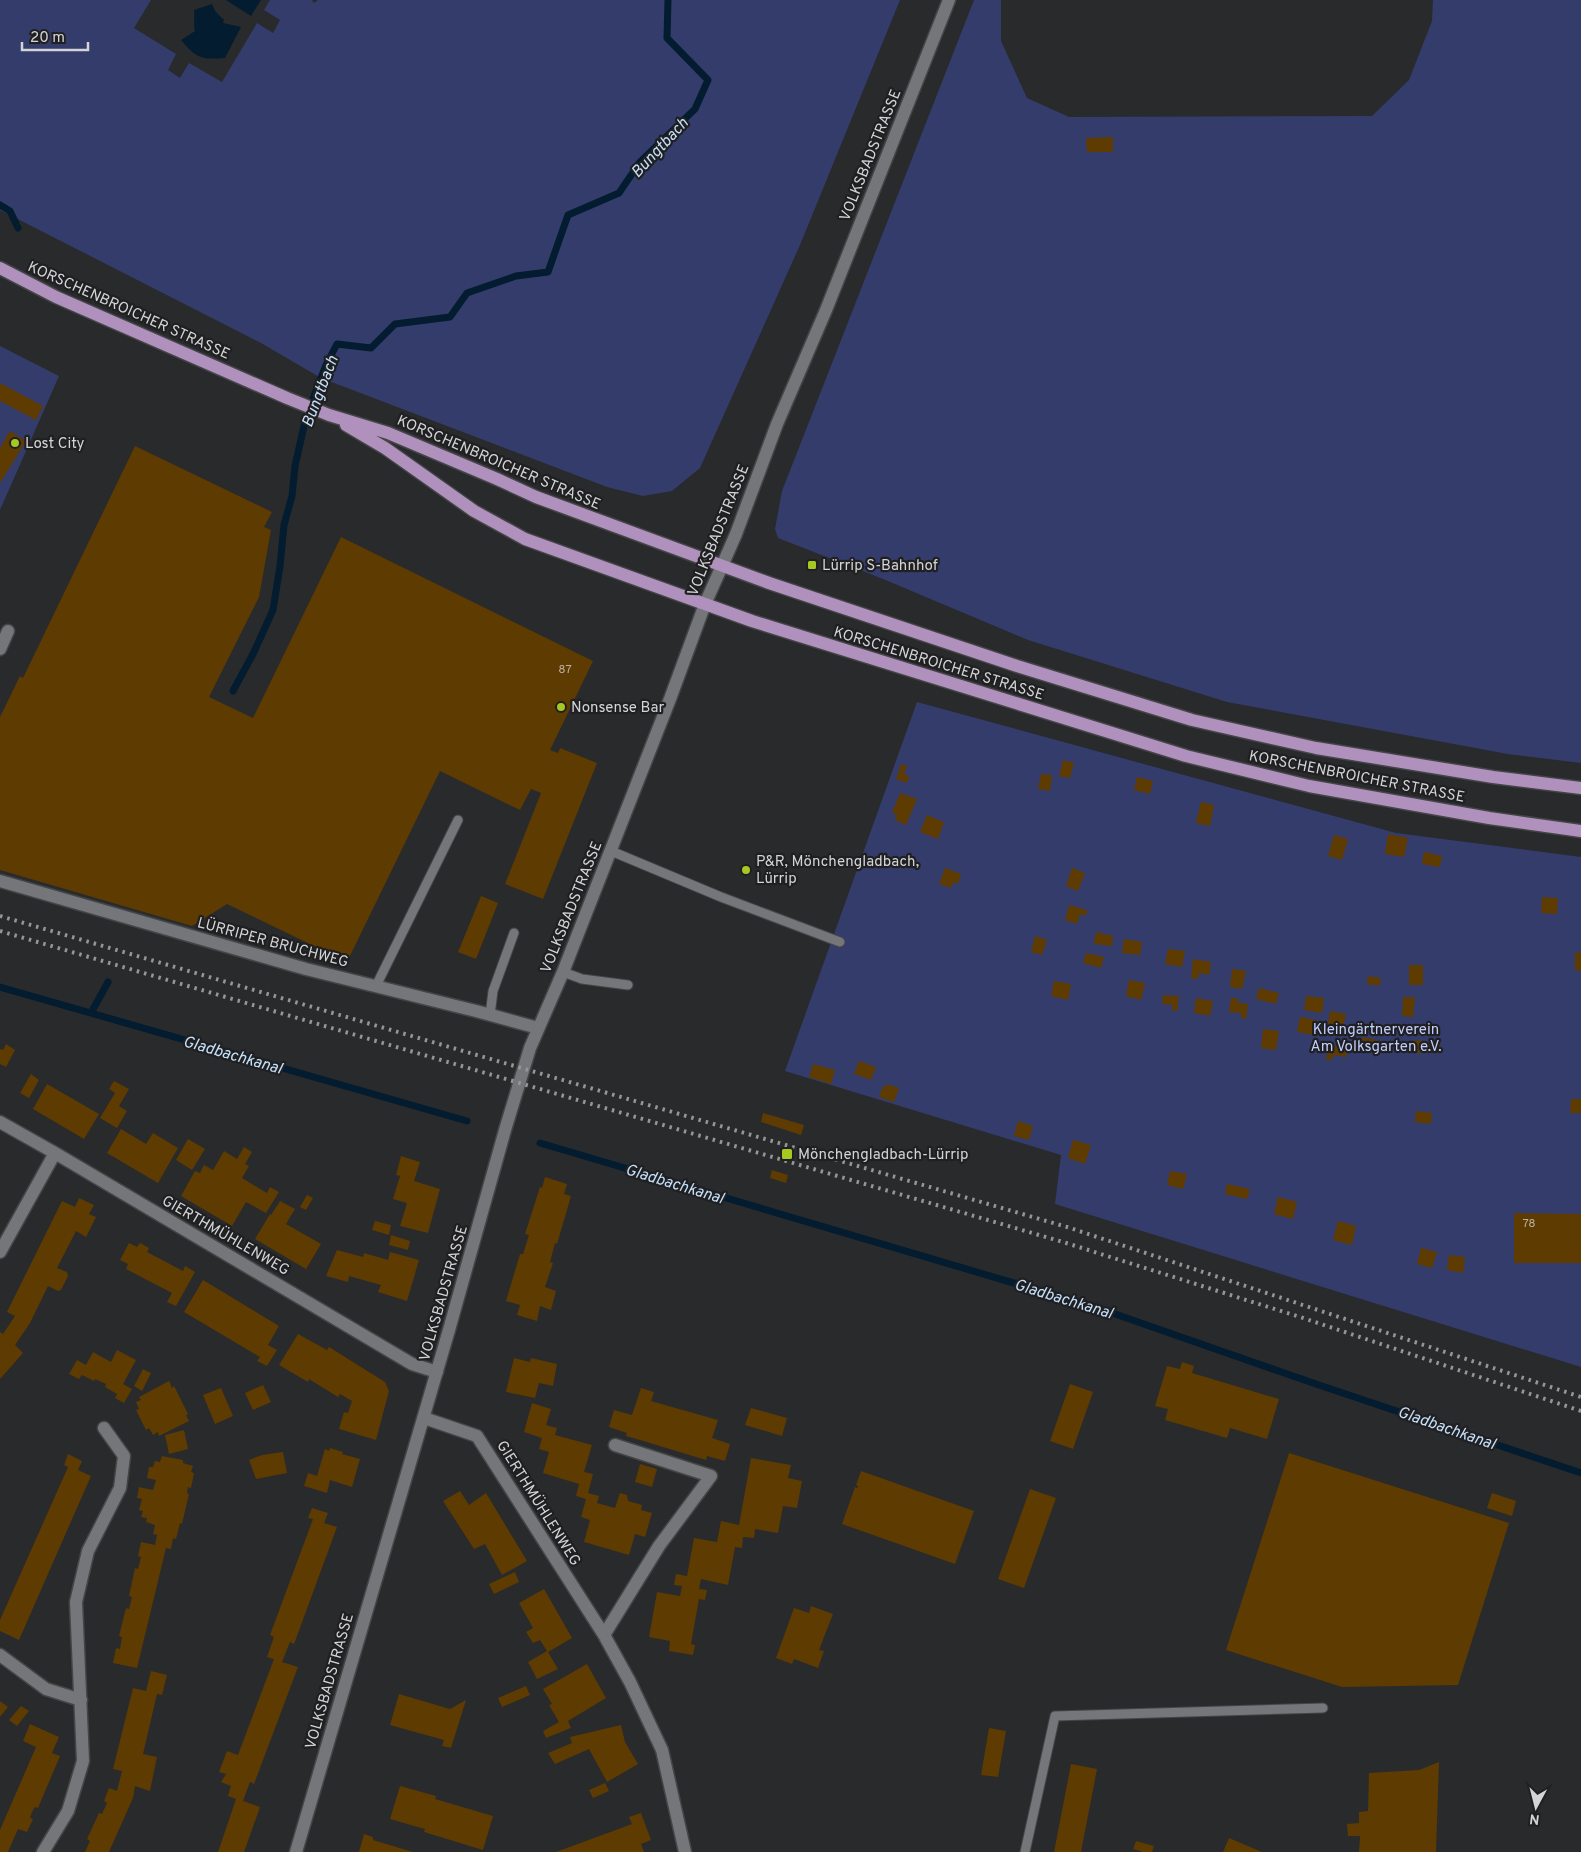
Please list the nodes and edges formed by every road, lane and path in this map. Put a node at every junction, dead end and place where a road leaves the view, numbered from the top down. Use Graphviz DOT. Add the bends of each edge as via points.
graph roads {
  1 [pos="949,0"];
  2 [pos="0,268"];
  3 [pos="329,415"];
  4 [pos="722,566"];
  5 [pos="705,604"];
  6 [pos="8,631"];
  7 [pos="0,649"];
  8 [pos="1581,788"];
  9 [pos="458,820"];
  10 [pos="1581,830"];
  11 [pos="611,851"];
  12 [pos="0,881"];
  13 [pos="514,933"];
  14 [pos="840,942"];
  15 [pos="563,972"];
  16 [pos="628,985"];
  17 [pos="376,986"];
  18 [pos="490,1015"];
  19 [pos="538,1028"];
  20 [pos="0,1122"];
  21 [pos="54,1153"];
  22 [pos="0,1252"];
  23 [pos="437,1372"];
  24 [pos="424,1418"];
  25 [pos="104,1428"];
  26 [pos="615,1445"];
  27 [pos="604,1635"];
  28 [pos="0,1655"];
  29 [pos="81,1700"];
  30 [pos="1323,1708"];
  31 [pos="43,1852"];
  32 [pos="296,1852"];
  33 [pos="685,1852"];
  34 [pos="1025,1852"];
  1 -- 4 [label="street, VOLKSBADSTRASSE"];
  2 -- 3 [label="main road, KORSCHENBROICHER STRASSE" via="56,297"];
  3 -- 4 [label="main road, KORSCHENBROICHER STRASSE" via="388,433 536,497"];
  3 -- 5 [label="main road, KORSCHENBROICHER STRASSE" via="386,448 474,510 525,539"];
  4 -- 5 [label="street, VOLKSBADSTRASSE"];
  4 -- 8 [label="main road, KORSCHENBROICHER STRASSE" via="990,657 1192,720 1316,748"];
  5 -- 10 [label="main road, KORSCHENBROICHER STRASSE" via="861,656 1186,756 1310,786 1489,818"];
  5 -- 11 [label="street, VOLKSBADSTRASSE"];
  6 -- 7 [label="street"];
  9 -- 17 [label="lane"];
  11 -- 14 [label="lane"];
  11 -- 15 [label="street, VOLKSBADSTRASSE"];
  12 -- 17 [label="street, LÜRRIPER BRUCHWEG"];
  13 -- 18 [label="lane" via="493,991"];
  15 -- 16 [label="lane" via="582,979"];
  15 -- 19 [label="street, VOLKSBADSTRASSE"];
  17 -- 18 [label="street, LÜRRIPER BRUCHWEG"];
  18 -- 19 [label="street, LÜRRIPER BRUCHWEG"];
  19 -- 23 [label="street, VOLKSBADSTRASSE" via="508,1121"];
  20 -- 21 [label="street, GIERTHMÜHLENWEG"];
  21 -- 22 [label="street"];
  21 -- 23 [label="street, GIERTHMÜHLENWEG" via="412,1364"];
  23 -- 24 [label="street, VOLKSBADSTRASSE"];
  24 -- 27 [label="street, GIERTHMÜHLENWEG" via="477,1436"];
  24 -- 32 [label="street, VOLKSBADSTRASSE"];
  25 -- 29 [label="street" via="124,1456 120,1488 88,1551 76,1602"];
  26 -- 27 [label="street" via="711,1476 659,1546"];
  27 -- 33 [label="street, GIERTHMÜHLENWEG" via="662,1750"];
  28 -- 29 [label="street" via="46,1689"];
  29 -- 31 [label="street" via="83,1761 68,1811"];
  30 -- 34 [label="lane" via="1056,1716"];
}
